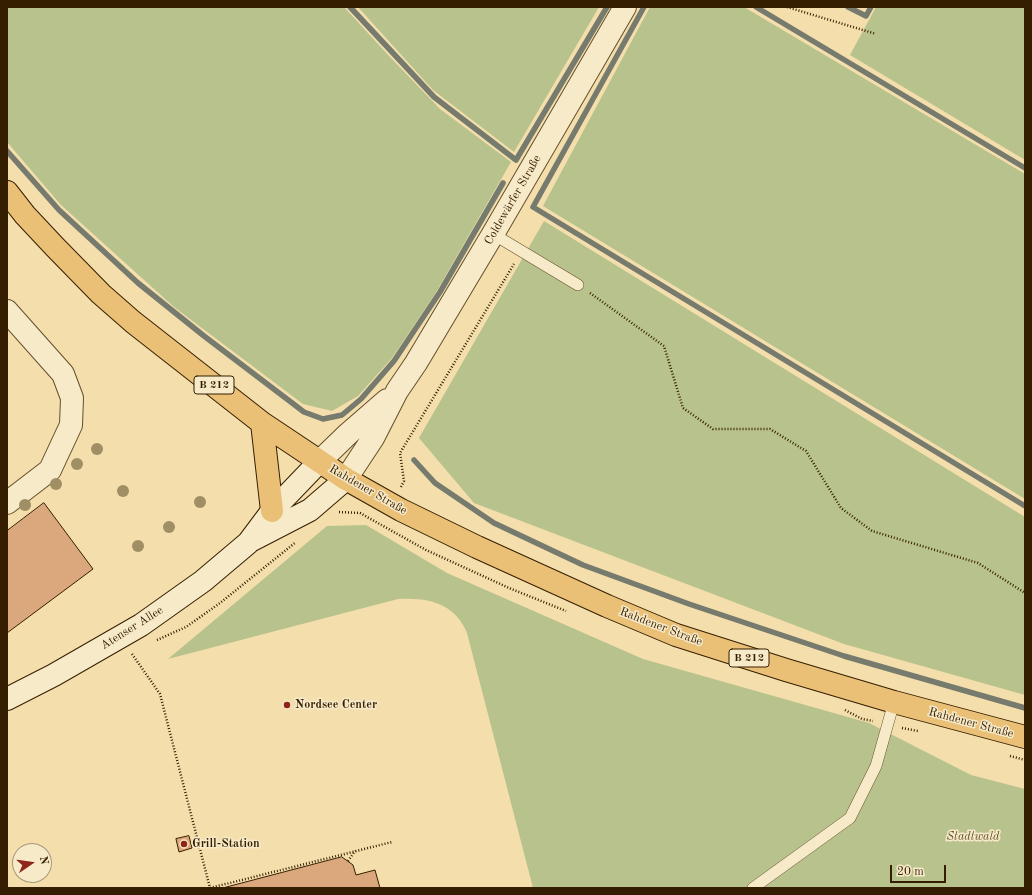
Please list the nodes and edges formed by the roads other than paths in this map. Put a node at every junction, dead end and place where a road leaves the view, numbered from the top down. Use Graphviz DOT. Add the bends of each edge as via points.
graph roads {
  1 [pos="624,7"];
  2 [pos="7,192"];
  3 [pos="493,234"];
  4 [pos="578,285"];
  5 [pos="7,311"];
  6 [pos="397,391"];
  7 [pos="262,423"];
  8 [pos="320,462"];
  9 [pos="346,479"];
  10 [pos="7,503"];
  11 [pos="272,511"];
  12 [pos="248,543"];
  13 [pos="7,699"];
  14 [pos="894,702"];
  15 [pos="1025,737"];
  16 [pos="753,888"];
  1 -- 3 [label="street, Coldewärfer Straße"];
  2 -- 7 [label="main road, B 212" via="25,215 101,294"];
  3 -- 4 [label="lane"];
  3 -- 6 [label="street, Coldewärfer Straße"];
  5 -- 10 [label="street" via="63,374 72,398 71,425 50,470"];
  6 -- 8 [label="street, Coldewärfer Straße"];
  6 -- 9 [label="street, Coldewärfer Straße"];
  7 -- 8 [label="main road, B 212"];
  7 -- 11 [label="main road"];
  8 -- 9 [label="main road, Rahdener Straße / B 212"];
  8 -- 11 [label="street, Atenser Allee"];
  9 -- 12 [label="street, Atenser Allee" via="310,510"];
  9 -- 14 [label="main road, Rahdener Straße / B 212" via="485,551 676,635"];
  11 -- 12 [label="street, Atenser Allee"];
  12 -- 13 [label="street, Atenser Allee" via="203,581 141,625"];
  14 -- 15 [label="main road, Rahdener Straße / B 212"];
  14 -- 16 [label="lane" via="876,766 850,818"];
}
